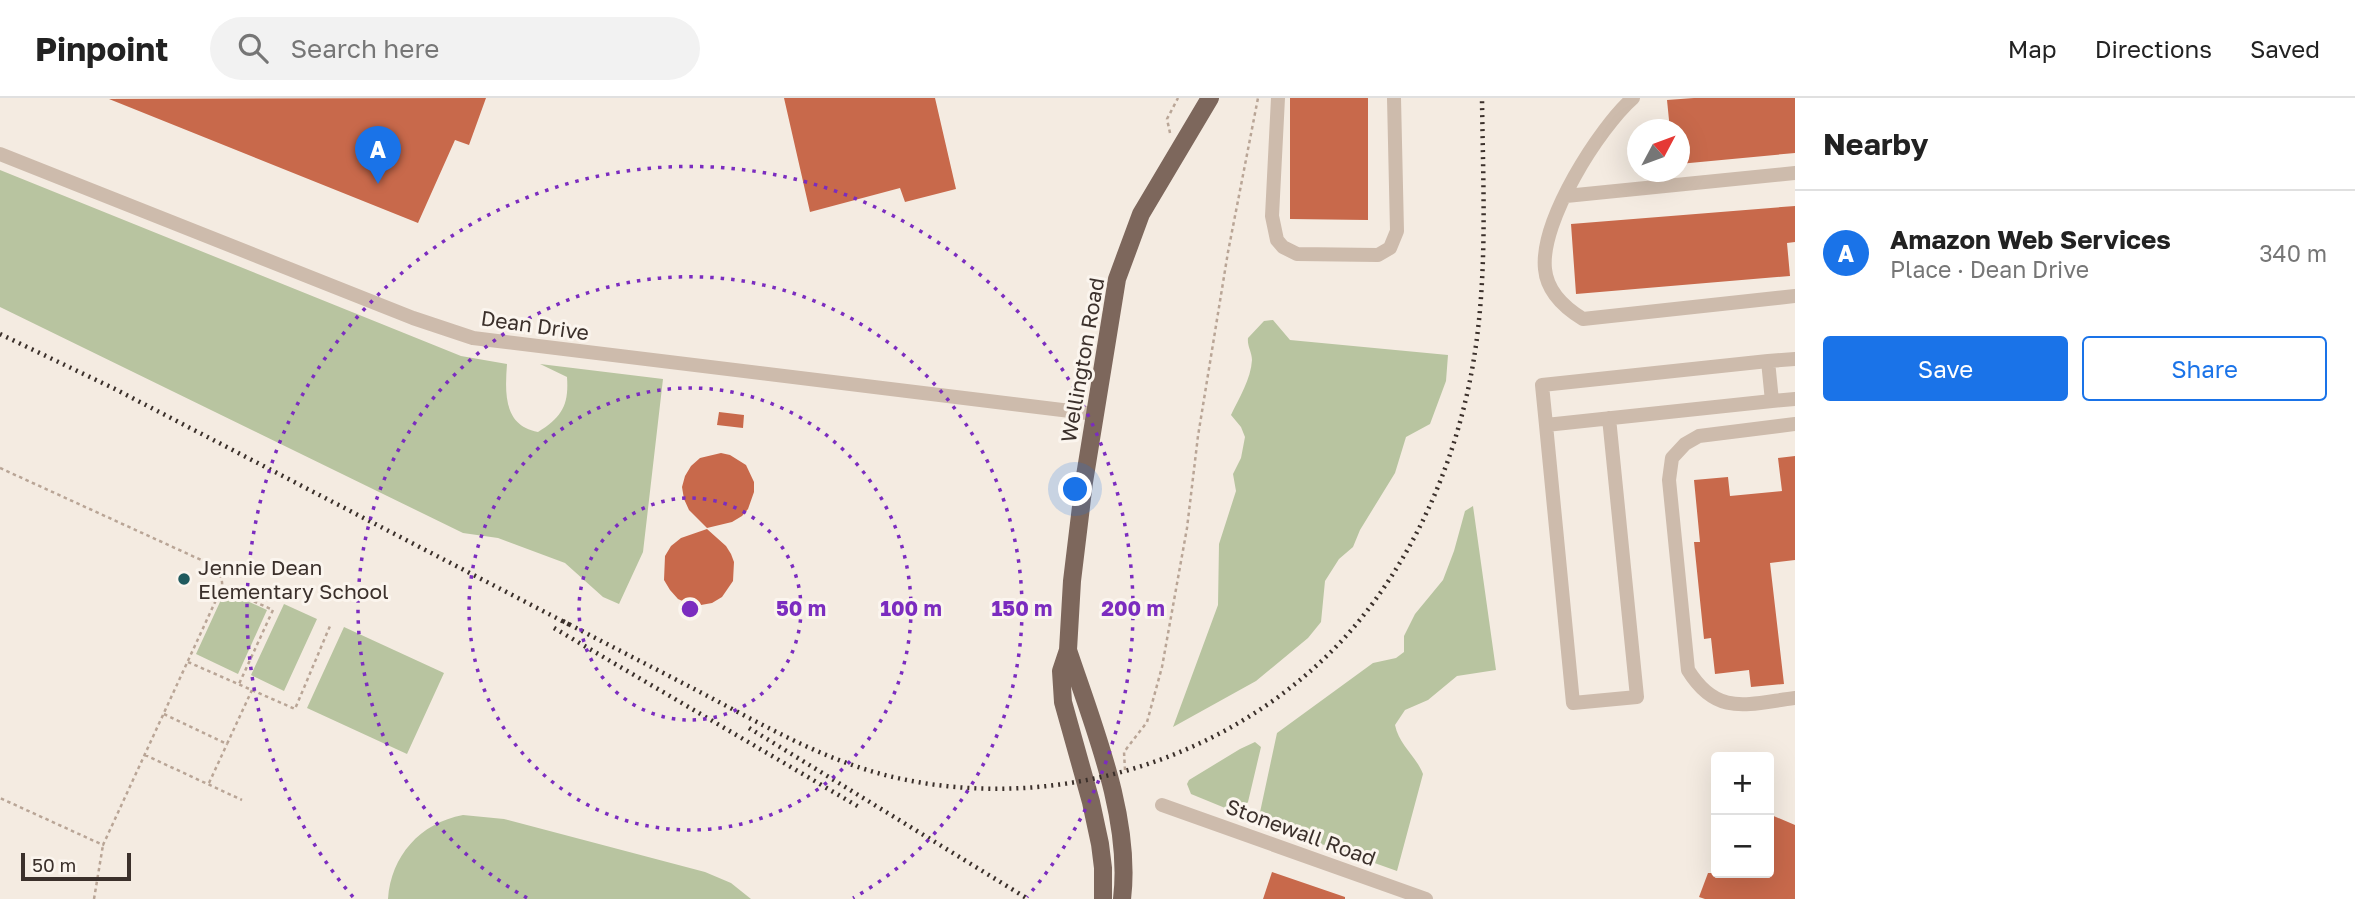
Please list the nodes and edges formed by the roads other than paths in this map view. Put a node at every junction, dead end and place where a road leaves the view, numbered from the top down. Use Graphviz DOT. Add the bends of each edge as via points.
graph roads {
  1 [pos="1210,98"];
  2 [pos="1278,98"];
  3 [pos="1394,98"];
  4 [pos="1633,98"];
  5 [pos="0,154"];
  6 [pos="1795,173"];
  7 [pos="1566,196"];
  8 [pos="1795,296"];
  9 [pos="1795,359"];
  10 [pos="1768,361"];
  11 [pos="1795,399"];
  12 [pos="1772,401"];
  13 [pos="1095,414"];
  14 [pos="1609,418"];
  15 [pos="1795,424"];
  16 [pos="1546,425"];
  17 [pos="1068,650"];
  18 [pos="1795,698"];
  19 [pos="1162,805"];
  20 [pos="1103,899"];
  21 [pos="1122,899"];
  22 [pos="1426,899"];
  1 -- 13 [label="main road, Wellington Road" via="1141,214 1117,279"];
  2 -- 3 [label="street" via="1272,216 1277,240 1297,254 1378,256 1390,248 1397,231"];
  4 -- 7 [label="street" via="1595,142"];
  5 -- 13 [label="street, Dean Drive" via="473,338"];
  6 -- 7 [label="street"];
  7 -- 8 [label="street" via="1549,237 1545,268 1550,288 1583,318"];
  9 -- 10 [label="street"];
  10 -- 12 [label="street"];
  10 -- 16 [label="street" via="1542,385"];
  11 -- 12 [label="street"];
  12 -- 14 [label="street"];
  13 -- 17 [label="main road, Wellington Road" via="1072,581"];
  14 -- 16 [label="street"];
  14 -- 16 [label="street" via="1637,697 1573,703"];
  15 -- 18 [label="street" via="1699,436 1672,458 1669,480 1688,670 1698,687 1718,701 1738,705"];
  17 -- 20 [label="main road, Wellington Road" via="1061,671 1063,702 1100,844"];
  17 -- 21 [label="main road, Wellington Road" via="1110,775 1122,861"];
  19 -- 22 [label="street, Stonewall Road"];
}
